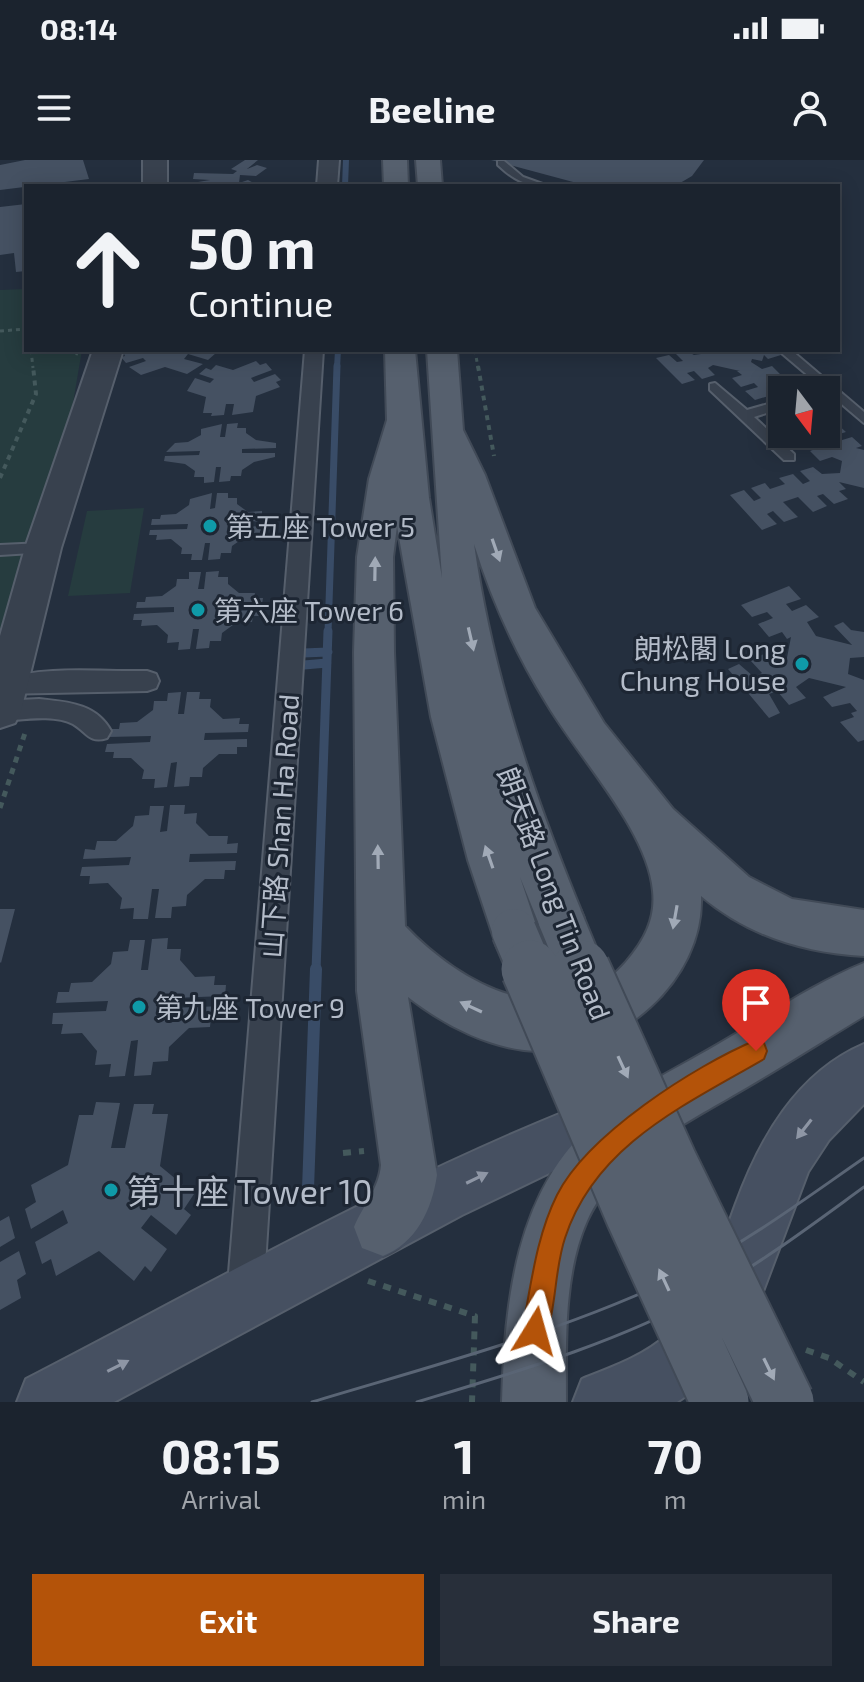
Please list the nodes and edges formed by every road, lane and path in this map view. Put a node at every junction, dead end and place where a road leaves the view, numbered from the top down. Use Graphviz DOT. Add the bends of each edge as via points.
graph roads {
  1 [pos="155,160"];
  2 [pos="329,160"];
  3 [pos="395,160"];
  4 [pos="428,160"];
  5 [pos="501,163"];
  6 [pos="155,184"];
  7 [pos="327,184"];
  8 [pos="396,184"];
  9 [pos="430,184"];
  10 [pos="536,184"];
  11 [pos="2,328"];
  12 [pos="24,329"];
  13 [pos="31,352"];
  14 [pos="107,352"];
  15 [pos="314,352"];
  16 [pos="400,352"];
  17 [pos="442,352"];
  18 [pos="475,352"];
  19 [pos="786,352"];
  20 [pos="813,376"];
  21 [pos="715,387"];
  22 [pos="840,400"];
  23 [pos="768,408"];
  24 [pos="745,415"];
  25 [pos="864,419"];
  26 [pos="401,424"];
  27 [pos="448,431"];
  28 [pos="789,457"];
  29 [pos="498,469"];
  30 [pos="0,478"];
  31 [pos="43,548"];
  32 [pos="0,550"];
  33 [pos="147,681"];
  34 [pos="2,703"];
  35 [pos="98,731"];
  36 [pos="633,794"];
  37 [pos="537,924"];
  38 [pos="864,933"];
  39 [pos="380,935"];
  40 [pos="864,988"];
  41 [pos="864,1071"];
  42 [pos="669,1102"];
  43 [pos="365,1237"];
  44 [pos="244,1301"];
  45 [pos="804,1350"];
  46 [pos="864,1382"];
  47 [pos="49,1402"];
  48 [pos="472,1402"];
  49 [pos="534,1402"];
  50 [pos="605,1402"];
  51 [pos="720,1402"];
  52 [pos="785,1402"];
  1 -- 6 [label="street"];
  2 -- 7 [label="street"];
  3 -- 8 [label="main road"];
  4 -- 9 [label="main road"];
  5 -- 10 [label="lane" via="519,179"];
  11 -- 12 [label="path"];
  13 -- 30 [label="path" via="36,394"];
  14 -- 31 [label="street"];
  15 -- 44 [label="street, 山下路 Shan Ha Road"];
  16 -- 26 [label="main road, 朗天路 Long Tin Road"];
  17 -- 27 [label="main road, 朗天路 Long Tin Road"];
  18 -- 29 [label="path"];
  19 -- 20 [label="lane"];
  21 -- 24 [label="lane"];
  22 -- 25 [label="lane"];
  23 -- 24 [label="lane"];
  24 -- 28 [label="lane"];
  37 -- 26 [label="main road, 朗天路 Long Tin Road, one-way" via="485,844 446,705"];
  39 -- 26 [label="main road, one-way" via="375,557 386,479"];
  27 -- 36 [label="main road, one-way" via="471,476 534,647"];
  27 -- 37 [label="main road, 朗天路 Long Tin Road, one-way" via="448,479 463,597 484,696 528,839"];
  31 -- 32 [label="lane"];
  31 -- 34 [label="street"];
  33 -- 34 [label="street" via="46,682"];
  34 -- 35 [label="street" via="78,714"];
  36 -- 38 [label="main road" via="705,870 745,901 811,928"];
  36 -- 39 [label="main road, one-way" via="667,852 677,910 654,970 607,1008 579,1021 511,1022 441,992"];
  51 -- 37 [label="main road, 朗天路 Long Tin Road, one-way, bridge" via="635,1216"];
  37 -- 52 [label="main road, 朗天路 Long Tin Road, one-way, bridge" via="600,1015"];
  39 -- 43 [label="main road" via="382,991 408,1187 400,1208"];
  40 -- 42 [label="main road"];
  41 -- 50 [label="main road, one-way" via="796,1139 773,1182 721,1320 690,1357"];
  43 -- 42 [label="main road, one-way" via="547,1145"];
  42 -- 49 [label="main road" via="590,1165 566,1202 540,1293"];
  43 -- 44 [label="main road"];
  43 -- 48 [label="path" via="358,1277 475,1316"];
  47 -- 44 [label="main road, one-way"];
  45 -- 46 [label="path" via="829,1358"];
}
